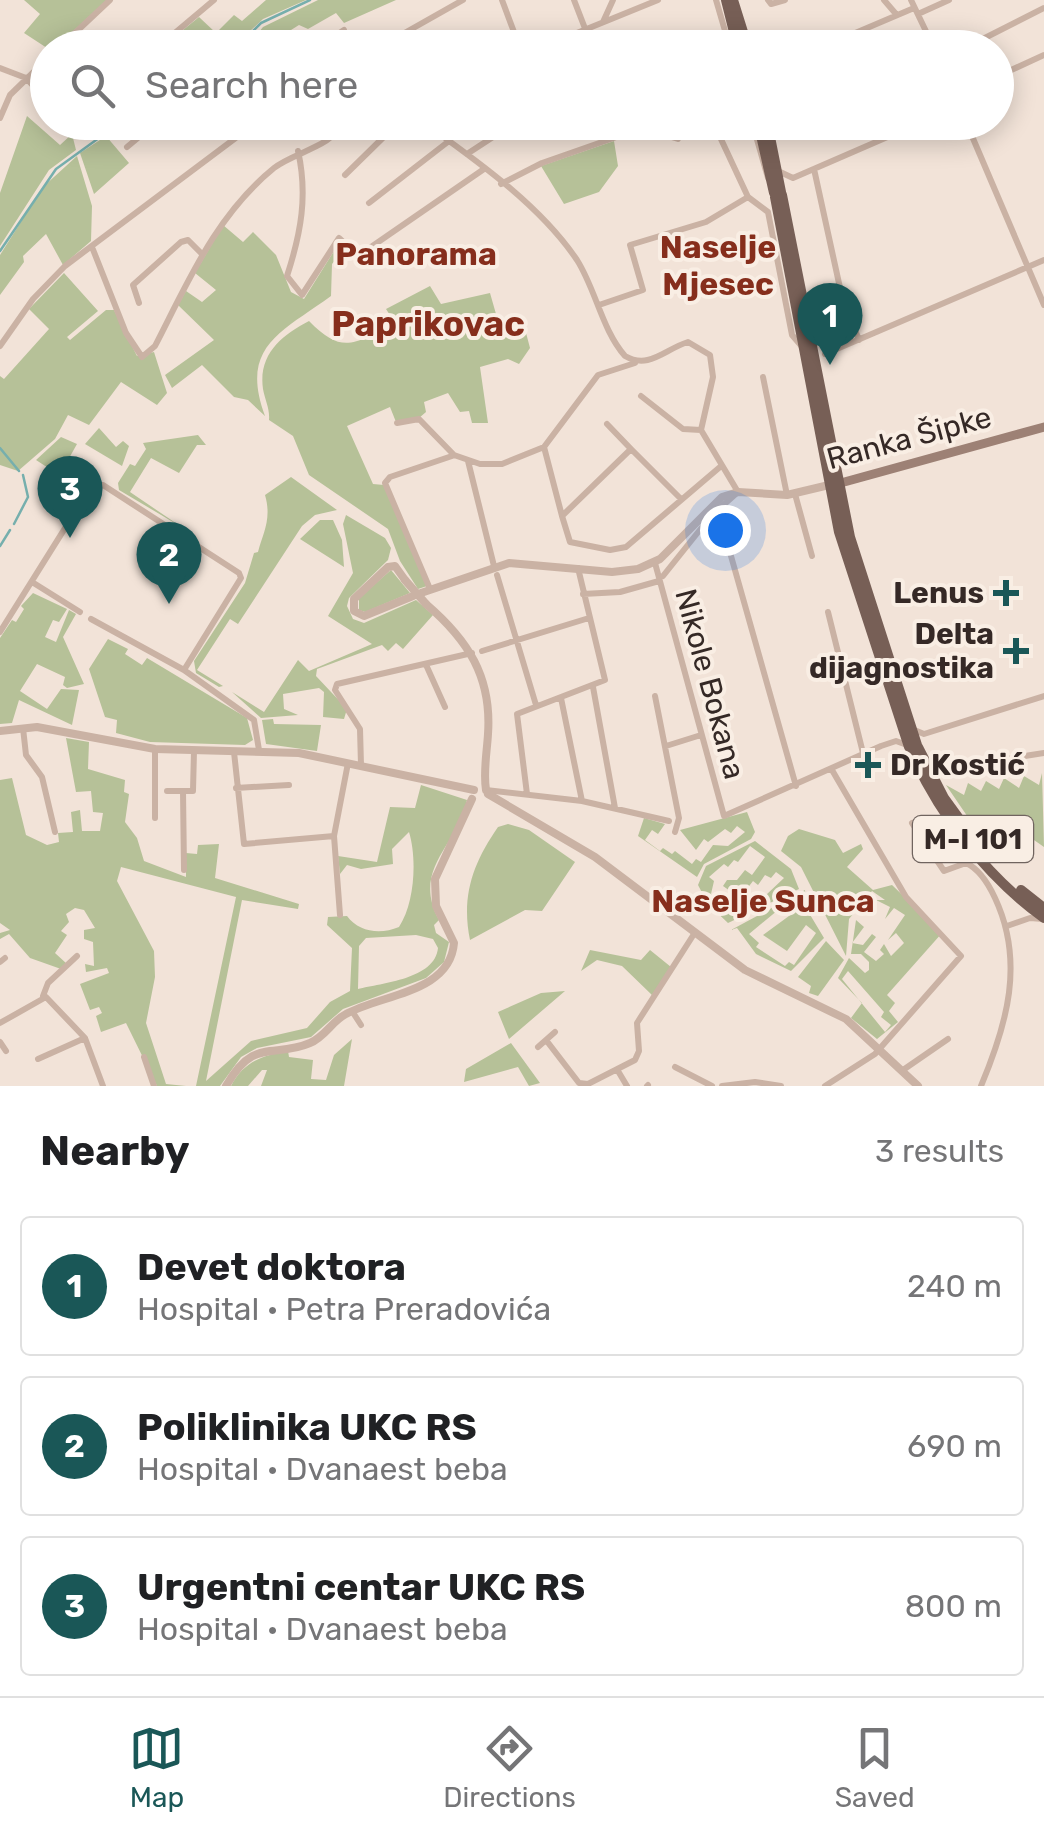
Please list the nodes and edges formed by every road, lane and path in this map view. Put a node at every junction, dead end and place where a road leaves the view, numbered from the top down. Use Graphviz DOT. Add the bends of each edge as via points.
graph roads {
  1 [pos="110,0"];
  2 [pos="214,0"];
  3 [pos="464,0"];
  4 [pos="502,0"];
  5 [pos="574,0"];
  6 [pos="613,0"];
  7 [pos="658,0"];
  8 [pos="716,0"];
  9 [pos="726,0"];
  10 [pos="734,0"];
  11 [pos="768,0"];
  12 [pos="785,0"];
  13 [pos="884,0"];
  14 [pos="949,0"];
  15 [pos="914,8"];
  16 [pos="1044,8"];
  17 [pos="896,14"];
  18 [pos="602,24"];
  19 [pos="78,30"];
  20 [pos="178,30"];
  21 [pos="410,30"];
  22 [pos="513,30"];
  23 [pos="586,30"];
  24 [pos="727,30"];
  25 [pos="733,30"];
  26 [pos="743,30"];
  27 [pos="860,30"];
  28 [pos="1001,30"];
  29 [pos="1044,55"];
  30 [pos="0,68"];
  31 [pos="1014,69"];
  32 [pos="30,74"];
  33 [pos="26,78"];
  34 [pos="30,82"];
  35 [pos="0,118"];
  36 [pos="135,140"];
  37 [pos="233,140"];
  38 [pos="323,140"];
  39 [pos="381,140"];
  40 [pos="488,140"];
  41 [pos="608,140"];
  42 [pos="722,140"];
  43 [pos="761,140"];
  44 [pos="769,140"];
  45 [pos="882,140"];
  46 [pos="974,140"];
  47 [pos="448,141"];
  48 [pos="127,147"];
  49 [pos="298,151"];
  50 [pos="467,154"];
  51 [pos="484,168"];
  52 [pos="814,170"];
  53 [pos="345,175"];
  54 [pos="774,176"];
  55 [pos="793,178"];
  56 [pos="501,184"];
  57 [pos="779,194"];
  58 [pos="748,196"];
  59 [pos="369,203"];
  60 [pos="92,247"];
  61 [pos="202,252"];
  62 [pos="1044,260"];
  63 [pos="1028,267"];
  64 [pos="138,303"];
  65 [pos="599,305"];
  66 [pos="1044,305"];
  67 [pos="859,340"];
  68 [pos="0,346"];
  69 [pos="804,349"];
  70 [pos="826,354"];
  71 [pos="635,362"];
  72 [pos="763,377"];
  73 [pos="641,396"];
  74 [pos="397,423"];
  75 [pos="607,424"];
  76 [pos="1044,427"];
  77 [pos="701,430"];
  78 [pos="544,448"];
  79 [pos="631,449"];
  80 [pos="454,456"];
  81 [pos="468,461"];
  82 [pos="720,466"];
  83 [pos="833,485"];
  84 [pos="738,492"];
  85 [pos="791,495"];
  86 [pos="680,498"];
  87 [pos="718,510"];
  88 [pos="562,516"];
  89 [pos="812,556"];
  90 [pos="654,563"];
  91 [pos="578,568"];
  92 [pos="495,570"];
  93 [pos="661,578"];
  94 [pos="32,582"];
  95 [pos="422,593"];
  96 [pos="583,594"];
  97 [pos="80,612"];
  98 [pos="828,612"];
  99 [pos="589,618"];
  100 [pos="92,619"];
  101 [pos="0,632"];
  102 [pos="516,640"];
  103 [pos="477,652"];
  104 [pos="427,667"];
  105 [pos="184,670"];
  106 [pos="593,687"];
  107 [pos="656,696"];
  108 [pos="1044,696"];
  109 [pos="561,698"];
  110 [pos="536,705"];
  111 [pos="445,707"];
  112 [pos="904,726"];
  113 [pos="23,728"];
  114 [pos="0,731"];
  115 [pos="701,734"];
  116 [pos="896,741"];
  117 [pos="666,746"];
  118 [pos="916,746"];
  119 [pos="156,749"];
  120 [pos="259,750"];
  121 [pos="194,751"];
  122 [pos="234,752"];
  123 [pos="863,753"];
  124 [pos="1044,754"];
  125 [pos="348,762"];
  126 [pos="361,765"];
  127 [pos="948,768"];
  128 [pos="831,770"];
  129 [pos="289,785"];
  130 [pos="796,786"];
  131 [pos="236,788"];
  132 [pos="167,790"];
  133 [pos="183,791"];
  134 [pos="482,794"];
  135 [pos="527,794"];
  136 [pos="582,802"];
  137 [pos="615,808"];
  138 [pos="155,818"];
  139 [pos="669,822"];
  140 [pos="912,824"];
  141 [pos="55,832"];
  142 [pos="675,832"];
  143 [pos="334,836"];
  144 [pos="184,870"];
  145 [pos="1020,899"];
  146 [pos="1044,908"];
  147 [pos="340,916"];
  148 [pos="1044,919"];
  149 [pos="1021,921"];
  150 [pos="1007,926"];
  151 [pos="694,934"];
  152 [pos="77,956"];
  153 [pos="44,996"];
  154 [pos="352,1011"];
  155 [pos="0,1023"];
  156 [pos="362,1025"];
  157 [pos="555,1032"];
  158 [pos="85,1038"];
  159 [pos="948,1039"];
  160 [pos="546,1040"];
  161 [pos="0,1042"];
  162 [pos="538,1046"];
  163 [pos="880,1048"];
  164 [pos="6,1050"];
  165 [pos="144,1057"];
  166 [pos="38,1059"];
  167 [pos="675,1067"];
  168 [pos="903,1070"];
  169 [pos="618,1072"];
  170 [pos="587,1085"];
  171 [pos="830,1085"];
  172 [pos="914,1085"];
  173 [pos="103,1086"];
  174 [pos="154,1086"];
  175 [pos="226,1086"];
  176 [pos="627,1086"];
  177 [pos="712,1086"];
  178 [pos="722,1086"];
  179 [pos="780,1086"];
  180 [pos="984,1086"];
  1 -- 19 [label="street"];
  2 -- 20 [label="street"];
  3 -- 21 [label="street"];
  4 -- 22 [label="street"];
  5 -- 23 [label="street"];
  6 -- 18 [label="street"];
  7 -- 18 [label="street"];
  8 -- 24 [label="street"];
  9 -- 25 [label="main road"];
  10 -- 26 [label="main road"];
  11 -- 12 [label="street"];
  13 -- 17 [label="street"];
  14 -- 15 [label="street"];
  15 -- 17 [label="street"];
  16 -- 28 [label="street"];
  17 -- 27 [label="street"];
  18 -- 23 [label="street"];
  29 -- 31 [label="street"];
  30 -- 33 [label="street"];
  32 -- 33 [label="street"];
  33 -- 34 [label="street"];
  33 -- 35 [label="street"];
  36 -- 48 [label="street"];
  37 -- 60 [label="street"];
  38 -- 49 [label="street"];
  39 -- 53 [label="street"];
  40 -- 50 [label="street"];
  41 -- 56 [label="street"];
  42 -- 58 [label="street"];
  43 -- 54 [label="main road, M-I 101"];
  44 -- 54 [label="main road, M-I 101"];
  45 -- 52 [label="street"];
  46 -- 63 [label="street"];
  47 -- 50 [label="street"];
  47 -- 59 [label="street"];
  49 -- 51 [label="street" via="303,220 287,276 304,295 340,238 358,256"];
  49 -- 61 [label="street" via="261,180"];
  50 -- 51 [label="street"];
  51 -- 56 [label="street"];
  52 -- 55 [label="street"];
  52 -- 67 [label="street" via="842,297"];
  54 -- 55 [label="street"];
  54 -- 57 [label="main road, M-I 101"];
  55 -- 57 [label="street"];
  56 -- 65 [label="street" via="566,245"];
  57 -- 69 [label="main road, M-I 101"];
  57 -- 83 [label="main road, M-I 101"];
  58 -- 65 [label="street" via="706,222 630,245 643,290"];
  58 -- 69 [label="street" via="768,212 792,335"];
  60 -- 61 [label="street" via="142,357"];
  60 -- 68 [label="street" via="38,293"];
  61 -- 64 [label="street" via="181,242 133,285"];
  62 -- 63 [label="street"];
  63 -- 66 [label="street"];
  63 -- 67 [label="street"];
  65 -- 71 [label="street" via="618,349"];
  67 -- 70 [label="street"];
  69 -- 83 [label="main road, M-I 101"];
  71 -- 77 [label="street" via="688,342 708,352 713,377"];
  71 -- 78 [label="street" via="598,375"];
  72 -- 85 [label="street"];
  73 -- 77 [label="street" via="683,429"];
  74 -- 80 [label="street" via="418,420"];
  75 -- 79 [label="street"];
  76 -- 83 [label="main road, Ranka Šipke"];
  77 -- 82 [label="street"];
  78 -- 81 [label="street" via="495,465"];
  78 -- 88 [label="street"];
  79 -- 86 [label="street"];
  79 -- 88 [label="street"];
  80 -- 81 [label="street"];
  80 -- 95 [label="street" via="386,483"];
  81 -- 92 [label="street"];
  82 -- 84 [label="street"];
  82 -- 86 [label="street"];
  83 -- 85 [label="street, Ranka Šipke"];
  83 -- 112 [label="main road, M-I 101" via="851,575"];
  84 -- 85 [label="street, Ranka Šipke"];
  84 -- 87 [label="street"];
  84 -- 90 [label="street" via="711,504"];
  85 -- 89 [label="street"];
  86 -- 88 [label="street" via="638,540 617,549 570,542"];
  87 -- 93 [label="street"];
  87 -- 130 [label="street"];
  90 -- 91 [label="street" via="628,572"];
  90 -- 93 [label="street, Nikole Bokana"];
  91 -- 92 [label="street" via="530,563"];
  91 -- 96 [label="street"];
  92 -- 95 [label="street"];
  92 -- 102 [label="street"];
  93 -- 96 [label="street" via="624,592"];
  93 -- 115 [label="street, Nikole Bokana"];
  94 -- 97 [label="street"];
  94 -- 101 [label="street"];
  94 -- 105 [label="street" via="92,485 104,485 240,574"];
  95 -- 103 [label="street, bridge" via="364,616 354,611 357,596 395,566 405,580 426,604"];
  96 -- 99 [label="street"];
  98 -- 123 [label="street"];
  99 -- 102 [label="street"];
  99 -- 106 [label="street" via="604,680"];
  100 -- 105 [label="street"];
  102 -- 103 [label="street"];
  102 -- 110 [label="street"];
  103 -- 104 [label="street"];
  103 -- 134 [label="street" via="488,700"];
  104 -- 111 [label="street"];
  104 -- 126 [label="street" via="334,687 360,729"];
  105 -- 120 [label="street" via="254,720"];
  106 -- 109 [label="street"];
  106 -- 137 [label="street"];
  107 -- 117 [label="street"];
  108 -- 118 [label="street"];
  109 -- 110 [label="street"];
  109 -- 136 [label="street"];
  110 -- 135 [label="street" via="517,714"];
  112 -- 116 [label="street"];
  112 -- 118 [label="main road, M-I 101"];
  112 -- 118 [label="street"];
  113 -- 114 [label="street"];
  113 -- 119 [label="street"];
  113 -- 141 [label="street" via="26,756 42,777"];
  115 -- 117 [label="street"];
  115 -- 130 [label="street, Nikole Bokana" via="724,816"];
  116 -- 118 [label="street"];
  116 -- 123 [label="street"];
  117 -- 142 [label="street" via="679,818"];
  118 -- 145 [label="main road, M-I 101" via="951,822"];
  118 -- 146 [label="main road, M-I 101" via="968,833"];
  119 -- 121 [label="street"];
  119 -- 138 [label="street"];
  120 -- 122 [label="street"];
  120 -- 125 [label="street"];
  121 -- 122 [label="street"];
  121 -- 133 [label="street" via="193,791"];
  122 -- 131 [label="street"];
  123 -- 128 [label="street"];
  124 -- 127 [label="street"];
  125 -- 126 [label="street"];
  125 -- 143 [label="street"];
  126 -- 134 [label="street"];
  128 -- 130 [label="street"];
  128 -- 163 [label="street" via="906,897 960,952 956,965"];
  129 -- 131 [label="street"];
  131 -- 143 [label="street" via="245,845"];
  132 -- 133 [label="street"];
  133 -- 144 [label="street"];
  134 -- 135 [label="street"];
  134 -- 151 [label="street" via="568,839"];
  134 -- 154 [label="street" via="437,872 435,901 454,943 447,967 427,982"];
  135 -- 136 [label="street"];
  136 -- 137 [label="street"];
  137 -- 139 [label="street"];
  140 -- 150 [label="street" via="942,870 968,864 991,889"];
  143 -- 147 [label="street"];
  145 -- 148 [label="main road, M-I 101"];
  145 -- 149 [label="street"];
  148 -- 149 [label="street"];
  149 -- 150 [label="street"];
  150 -- 180 [label="street" via="1008,1004"];
  151 -- 163 [label="street" via="760,978 831,1009"];
  151 -- 169 [label="street" via="637,1023 638,1056"];
  152 -- 153 [label="street" via="48,982"];
  153 -- 155 [label="street"];
  153 -- 158 [label="street"];
  154 -- 156 [label="street"];
  154 -- 175 [label="street" via="313,1042 249,1058"];
  157 -- 160 [label="street"];
  158 -- 166 [label="street"];
  158 -- 173 [label="street"];
  159 -- 168 [label="street"];
  160 -- 162 [label="street"];
  160 -- 170 [label="street" via="574,1080"];
  161 -- 164 [label="street"];
  163 -- 168 [label="street"];
  163 -- 171 [label="street"];
  165 -- 174 [label="street"];
  167 -- 177 [label="street"];
  168 -- 172 [label="street"];
  169 -- 170 [label="street"];
  169 -- 176 [label="street"];
  178 -- 179 [label="street"];
}
